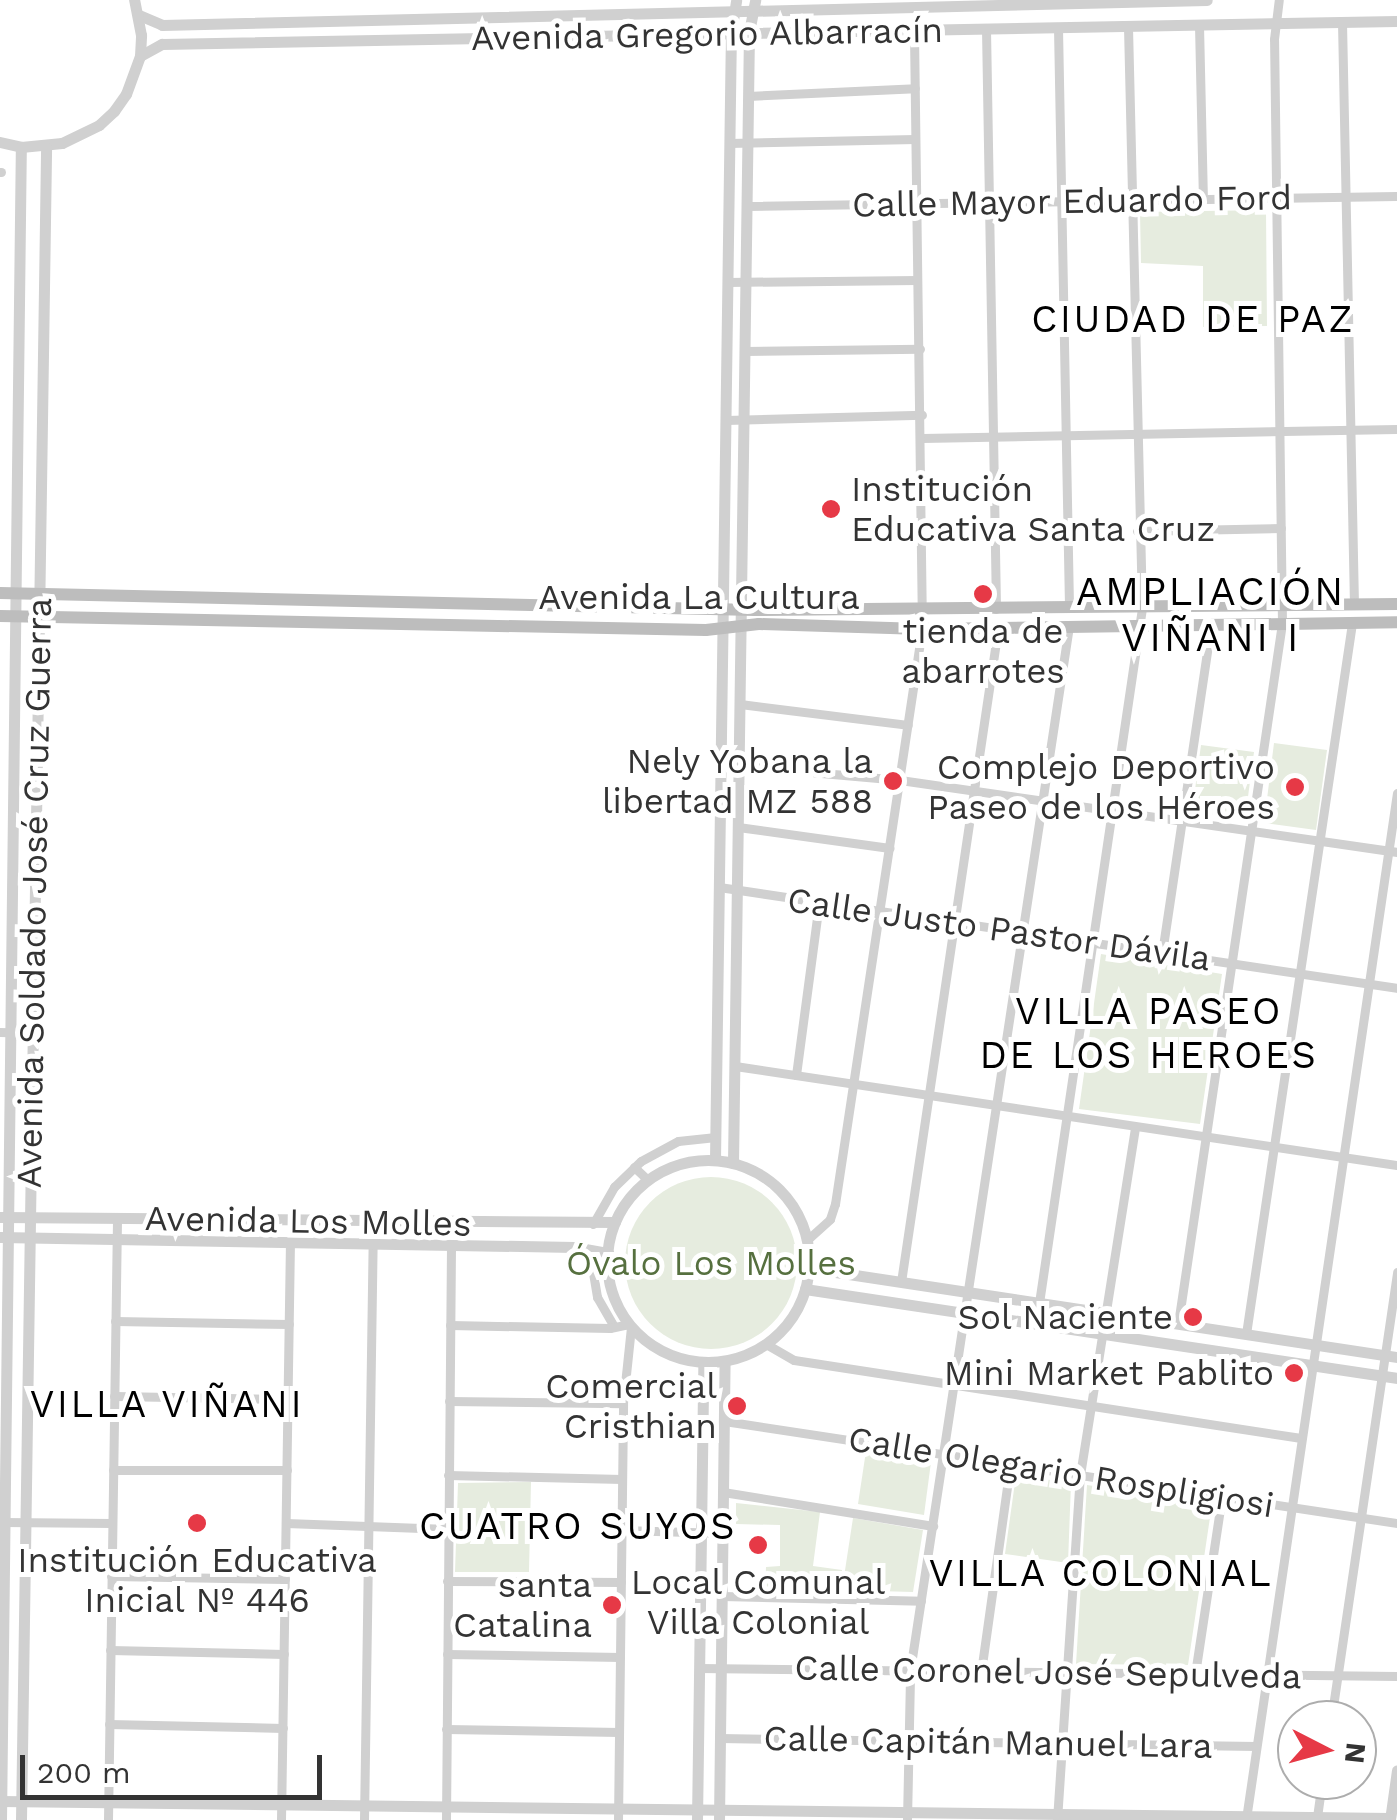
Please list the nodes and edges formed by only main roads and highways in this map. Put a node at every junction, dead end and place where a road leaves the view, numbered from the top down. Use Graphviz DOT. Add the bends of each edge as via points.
graph roads {
  1 [pos="0,593"];
  2 [pos="379,602"];
  3 [pos="1397,604"];
  4 [pos="0,616"];
  5 [pos="1397,622"];
  6 [pos="378,623"];
  1 -- 2 [label="main road, Avenida La Cultura"];
  2 -- 3 [label="main road, Avenida La Cultura" via="741,610"];
  2 -- 6 [label="main road"];
  4 -- 6 [label="main road, Avenida La Cultura"];
  5 -- 6 [label="main road, Avenida La Cultura" via="922,629"];
}
